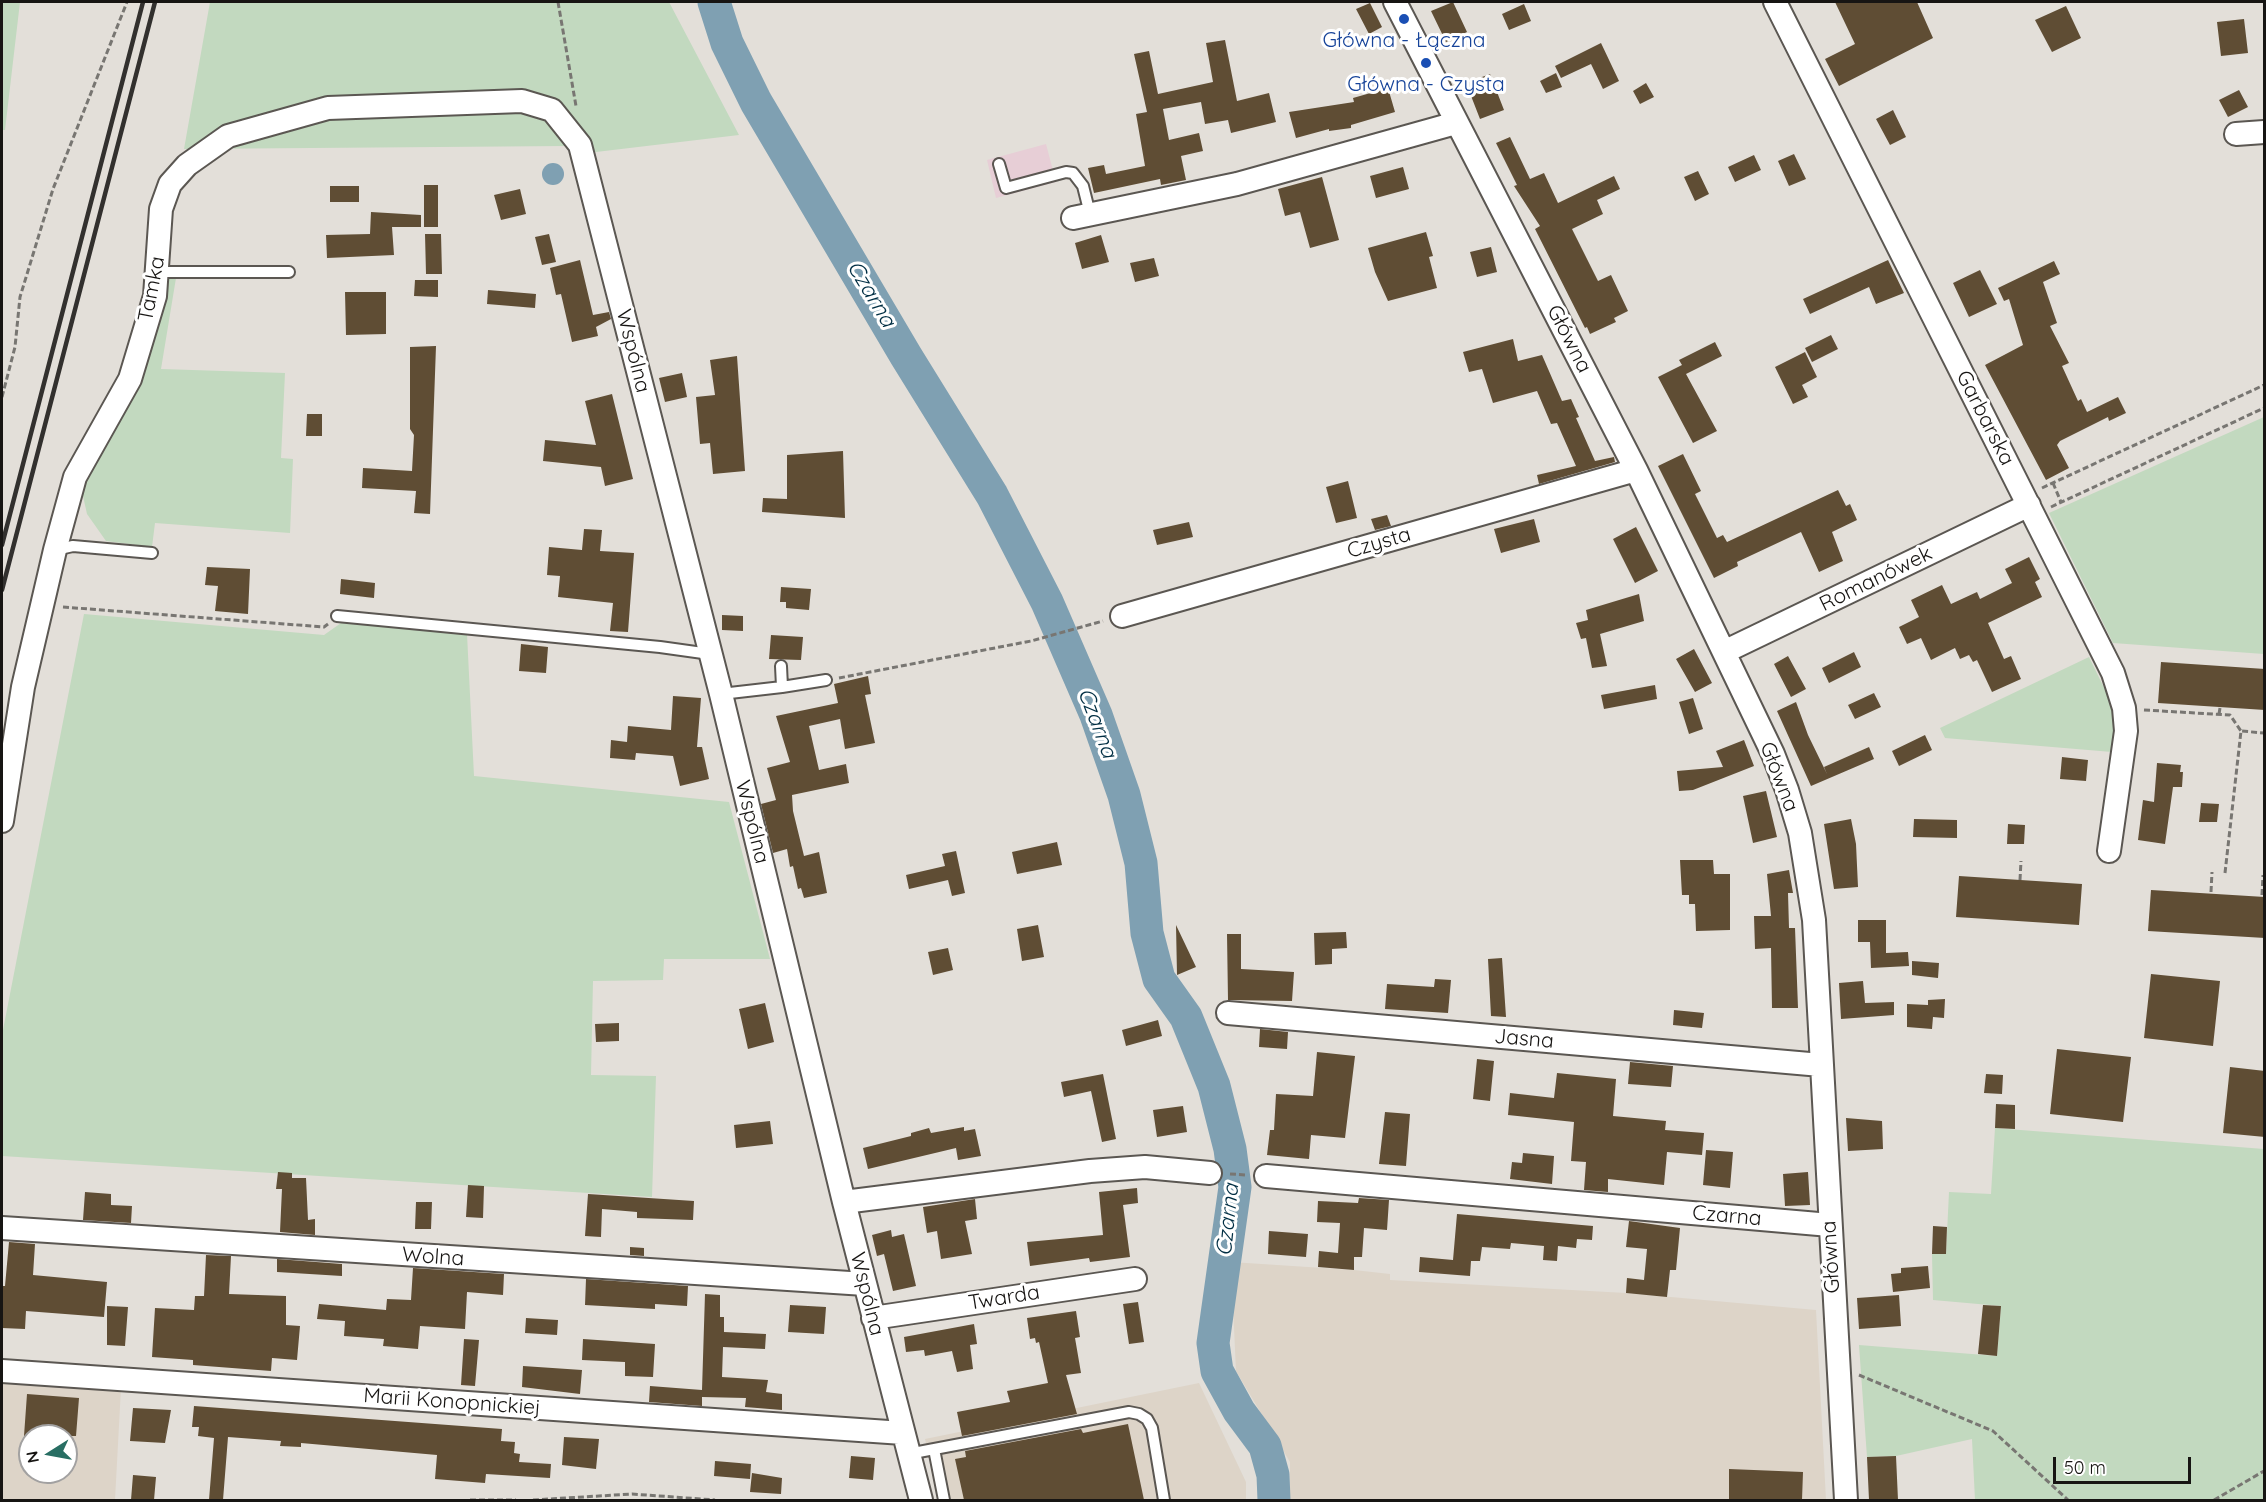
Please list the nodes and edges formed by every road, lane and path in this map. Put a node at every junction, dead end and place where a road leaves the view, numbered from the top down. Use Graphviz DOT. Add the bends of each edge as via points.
graph roads {
  1 [pos="127,2"];
  2 [pos="558,2"];
  3 [pos="1395,2"];
  4 [pos="1776,2"];
  5 [pos="577,113"];
  6 [pos="1456,123"];
  7 [pos="2265,132"];
  8 [pos="2236,134"];
  9 [pos="580,145"];
  10 [pos="999,164"];
  11 [pos="1082,216"];
  12 [pos="157,272"];
  13 [pos="289,272"];
  14 [pos="2265,385"];
  15 [pos="2,397"];
  16 [pos="2265,408"];
  17 [pos="1636,470"];
  18 [pos="2053,483"];
  19 [pos="2037,502"];
  20 [pos="2061,502"];
  21 [pos="55,550"];
  22 [pos="152,553"];
  23 [pos="44,605"];
  24 [pos="337,616"];
  25 [pos="1122,616"];
  26 [pos="1724,652"];
  27 [pos="711,654"];
  28 [pos="782,666"];
  29 [pos="826,680"];
  30 [pos="782,687"];
  31 [pos="721,694"];
  32 [pos="2124,708"];
  33 [pos="2220,708"];
  34 [pos="2219,714"];
  35 [pos="2241,732"];
  36 [pos="2265,733"];
  37 [pos="2,821"];
  38 [pos="2109,851"];
  39 [pos="2021,861"];
  40 [pos="2212,872"];
  41 [pos="2225,873"];
  42 [pos="2263,875"];
  43 [pos="2020,880"];
  44 [pos="2211,892"];
  45 [pos="2262,896"];
  46 [pos="1227,1013"];
  47 [pos="1821,1065"];
  48 [pos="1210,1173"];
  49 [pos="1266,1176"];
  50 [pos="844,1202"];
  51 [pos="1830,1225"];
  52 [pos="2,1228"];
  53 [pos="1135,1279"];
  54 [pos="865,1284"];
  55 [pos="873,1318"];
  56 [pos="1837,1370"];
  57 [pos="2,1371"];
  58 [pos="903,1432"];
  59 [pos="934,1449"];
  60 [pos="908,1454"];
  61 [pos="2265,1470"];
  62 [pos="470,1500"];
  63 [pos="516,1500"];
  64 [pos="533,1500"];
  65 [pos="715,1500"];
  66 [pos="921,1500"];
  67 [pos="944,1500"];
  68 [pos="1164,1500"];
  69 [pos="1846,1500"];
  70 [pos="2068,1500"];
  71 [pos="2214,1500"];
  1 -- 15 [label="path" via="53,189 20,297 15,347"];
  2 -- 5 [label="path"];
  3 -- 6 [label="street, Główna"];
  4 -- 19 [label="street, Garbarska"];
  6 -- 11 [label="street" via="1237,184"];
  6 -- 17 [label="street, Główna"];
  7 -- 8 [label="street"];
  9 -- 12 [label="street, Tamka" via="552,110 522,101 328,108 228,136 187,165 170,184 161,209"];
  9 -- 27 [label="street, Wspólna"];
  10 -- 11 [label="lane" via="1005,188 1073,173 1083,186"];
  12 -- 13 [label="lane"];
  12 -- 21 [label="street, Tamka" via="155,296 130,379 75,477"];
  14 -- 18 [label="path"];
  16 -- 20 [label="path"];
  17 -- 25 [label="street, Czysta"];
  17 -- 26 [label="street, Główna"];
  18 -- 19 [label="path"];
  18 -- 20 [label="path"];
  19 -- 20 [label="path"];
  19 -- 26 [label="street, Romanówek"];
  19 -- 32 [label="street, Garbarska" via="2113,673"];
  21 -- 22 [label="lane" via="73,546"];
  21 -- 23 [label="street, Tamka"];
  23 -- 24 [label="path" via="324,627"];
  23 -- 37 [label="street, Tamka" via="23,687"];
  24 -- 27 [label="lane"];
  25 -- 29 [label="path" via="1031,641"];
  26 -- 47 [label="street, Główna" via="1773,754 1800,833 1814,920"];
  27 -- 31 [label="street, Wspólna"];
  28 -- 30 [label="lane"];
  29 -- 30 [label="lane"];
  30 -- 31 [label="lane"];
  31 -- 50 [label="street, Wspólna"];
  32 -- 34 [label="path"];
  32 -- 38 [label="street, Garbarska" via="2126,731"];
  33 -- 34 [label="path"];
  34 -- 35 [label="path" via="2230,715"];
  35 -- 36 [label="path"];
  35 -- 41 [label="path"];
  39 -- 43 [label="path"];
  40 -- 44 [label="path"];
  42 -- 45 [label="path"];
  46 -- 47 [label="street, Jasna"];
  47 -- 51 [label="street, Główna"];
  48 -- 49 [label="path"];
  48 -- 50 [label="street" via="1134,1167"];
  49 -- 51 [label="street, Czarna"];
  50 -- 54 [label="street, Wspólna"];
  51 -- 56 [label="street, Główna"];
  52 -- 54 [label="street, Wolna"];
  53 -- 55 [label="street, Twarda"];
  54 -- 55 [label="street, Wspólna"];
  55 -- 58 [label="street, Wspólna"];
  56 -- 69 [label="street, Główna"];
  56 -- 70 [label="path" via="1850,1371 1993,1431"];
  57 -- 58 [label="street, Marii Konopnickiej"];
  58 -- 60 [label="street, Wspólna"];
  59 -- 60 [label="lane"];
  59 -- 67 [label="lane"];
  59 -- 68 [label="lane" via="1139,1413 1152,1428"];
  60 -- 66 [label="street, Wspólna"];
  61 -- 71 [label="path"];
  62 -- 63 [label="path"];
  64 -- 65 [label="path" via="632,1494"];
}
